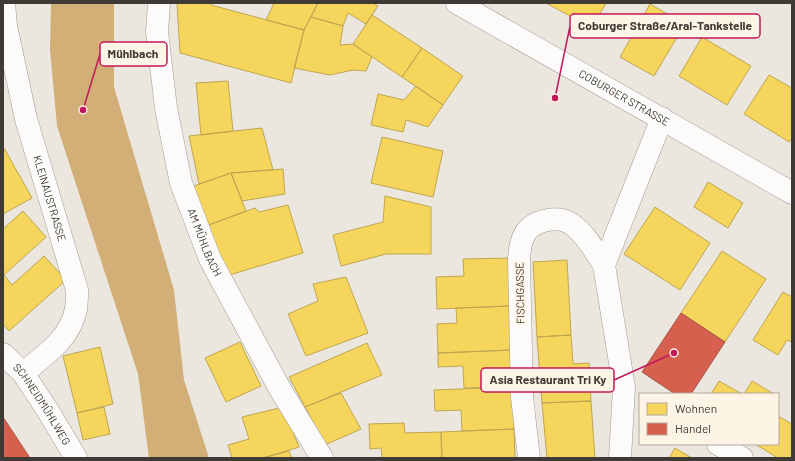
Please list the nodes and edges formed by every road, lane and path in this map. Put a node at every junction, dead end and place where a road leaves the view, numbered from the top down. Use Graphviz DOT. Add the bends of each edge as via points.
graph roads {
  1 [pos="4,3"];
  2 [pos="159,3"];
  3 [pos="457,3"];
  4 [pos="662,118"];
  5 [pos="792,192"];
  6 [pos="604,265"];
  7 [pos="3,354"];
  8 [pos="23,373"];
  9 [pos="632,392"];
  10 [pos="720,445"];
  11 [pos="76,458"];
  12 [pos="322,458"];
  13 [pos="529,458"];
  14 [pos="620,458"];
  15 [pos="742,458"];
  1 -- 8 [label="street, KLEINAUSTRASSE" via="6,26 26,119 77,290 76,311 67,332 56,346"];
  2 -- 12 [label="street, AM MÜHLBACH" via="157,32 166,108 181,183 210,260 280,389"];
  3 -- 4 [label="street, COBURGER STRASSE"];
  4 -- 5 [label="street, COBURGER STRASSE"];
  4 -- 6 [label="street"];
  6 -- 9 [label="street, FISCHGASSE"];
  6 -- 13 [label="street, FISCHGASSE" via="585,236 574,225 563,220 538,222 529,227 523,237 519,260 522,398"];
  7 -- 8 [label="street, SCHNEIDMÜHLWEG"];
  8 -- 11 [label="street, SCHNEIDMÜHLWEG"];
  9 -- 14 [label="street, FISCHGASSE"];
  10 -- 15 [label="street"];
}
